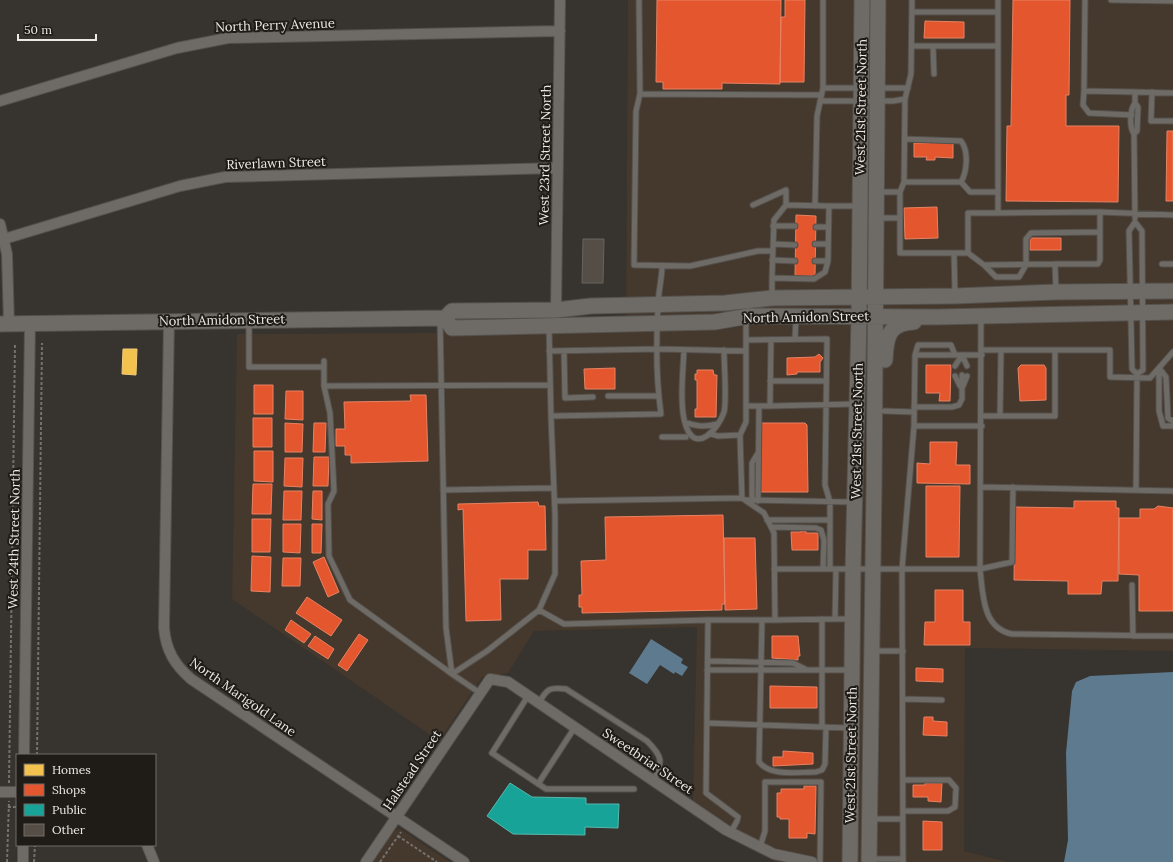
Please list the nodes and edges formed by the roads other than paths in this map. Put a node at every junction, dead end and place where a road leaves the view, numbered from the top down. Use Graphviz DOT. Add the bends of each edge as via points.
graph roads {
  1 [pos="560,0"];
  2 [pos="639,0"];
  3 [pos="823,0"];
  4 [pos="862,0"];
  5 [pos="878,0"];
  6 [pos="912,0"];
  7 [pos="998,0"];
  8 [pos="1085,0"];
  9 [pos="1111,0"];
  10 [pos="1173,1"];
  11 [pos="912,12"];
  12 [pos="998,12"];
  13 [pos="560,31"];
  14 [pos="912,46"];
  15 [pos="933,46"];
  16 [pos="998,46"];
  17 [pos="934,74"];
  18 [pos="823,88"];
  19 [pos="908,88"];
  20 [pos="1084,91"];
  21 [pos="869,92"];
  22 [pos="1135,92"];
  23 [pos="1152,92"];
  24 [pos="1173,92"];
  25 [pos="640,94"];
  26 [pos="821,95"];
  27 [pos="905,100"];
  28 [pos="0,101"];
  29 [pos="820,101"];
  30 [pos="1135,103"];
  31 [pos="1132,115"];
  32 [pos="1173,121"];
  33 [pos="1134,134"];
  34 [pos="905,139"];
  35 [pos="558,168"];
  36 [pos="904,182"];
  37 [pos="960,182"];
  38 [pos="877,192"];
  39 [pos="900,192"];
  40 [pos="998,192"];
  41 [pos="753,205"];
  42 [pos="786,206"];
  43 [pos="815,206"];
  44 [pos="828,206"];
  45 [pos="859,206"];
  46 [pos="1100,212"];
  47 [pos="998,213"];
  48 [pos="1135,214"];
  49 [pos="1173,215"];
  50 [pos="877,218"];
  51 [pos="900,218"];
  52 [pos="1135,222"];
  53 [pos="0,224"];
  54 [pos="774,226"];
  55 [pos="795,226"];
  56 [pos="816,227"];
  57 [pos="828,227"];
  58 [pos="1100,232"];
  59 [pos="4,239"];
  60 [pos="773,244"];
  61 [pos="795,244"];
  62 [pos="816,244"];
  63 [pos="828,244"];
  64 [pos="772,251"];
  65 [pos="954,253"];
  66 [pos="968,253"];
  67 [pos="772,260"];
  68 [pos="795,261"];
  69 [pos="815,261"];
  70 [pos="828,261"];
  71 [pos="1055,264"];
  72 [pos="1162,264"];
  73 [pos="1173,264"];
  74 [pos="984,265"];
  75 [pos="1026,265"];
  76 [pos="662,266"];
  77 [pos="772,278"];
  78 [pos="1136,291"];
  79 [pos="1173,291"];
  80 [pos="1056,292"];
  81 [pos="876,296"];
  82 [pos="955,296"];
  83 [pos="860,297"];
  84 [pos="772,298"];
  85 [pos="658,304"];
  86 [pos="556,310"];
  87 [pos="1173,312"];
  88 [pos="1136,313"];
  89 [pos="796,316"];
  90 [pos="981,316"];
  91 [pos="746,317"];
  92 [pos="859,317"];
  93 [pos="876,317"];
  94 [pos="937,317"];
  95 [pos="442,318"];
  96 [pos="249,319"];
  97 [pos="168,320"];
  98 [pos="30,323"];
  99 [pos="658,323"];
  100 [pos="4,324"];
  101 [pos="549,325"];
  102 [pos="795,339"];
  103 [pos="746,340"];
  104 [pos="771,340"];
  105 [pos="658,349"];
  106 [pos="684,350"];
  107 [pos="724,350"];
  108 [pos="1001,350"];
  109 [pos="1055,350"];
  110 [pos="549,351"];
  111 [pos="564,351"];
  112 [pos="746,351"];
  113 [pos="1173,352"];
  114 [pos="982,353"];
  115 [pos="915,355"];
  116 [pos="955,355"];
  117 [pos="962,355"];
  118 [pos="324,361"];
  119 [pos="955,366"];
  120 [pos="964,366"];
  121 [pos="324,367"];
  122 [pos="1159,368"];
  123 [pos="964,375"];
  124 [pos="955,376"];
  125 [pos="1137,376"];
  126 [pos="770,381"];
  127 [pos="826,381"];
  128 [pos="550,385"];
  129 [pos="324,386"];
  130 [pos="441,386"];
  131 [pos="962,389"];
  132 [pos="608,396"];
  133 [pos="658,396"];
  134 [pos="593,397"];
  135 [pos="826,404"];
  136 [pos="857,404"];
  137 [pos="746,406"];
  138 [pos="758,406"];
  139 [pos="770,406"];
  140 [pos="914,409"];
  141 [pos="884,411"];
  142 [pos="551,416"];
  143 [pos="982,416"];
  144 [pos="1000,416"];
  145 [pos="1173,421"];
  146 [pos="685,422"];
  147 [pos="717,424"];
  148 [pos="914,426"];
  149 [pos="982,426"];
  150 [pos="1173,426"];
  151 [pos="711,434"];
  152 [pos="740,435"];
  153 [pos="662,437"];
  154 [pos="686,437"];
  155 [pos="759,452"];
  156 [pos="981,486"];
  157 [pos="874,487"];
  158 [pos="1013,487"];
  159 [pos="554,488"];
  160 [pos="443,490"];
  161 [pos="1136,490"];
  162 [pos="1173,491"];
  163 [pos="744,499"];
  164 [pos="752,500"];
  165 [pos="555,501"];
  166 [pos="758,501"];
  167 [pos="830,502"];
  168 [pos="855,502"];
  169 [pos="767,520"];
  170 [pos="830,520"];
  171 [pos="771,527"];
  172 [pos="774,569"];
  173 [pos="822,569"];
  174 [pos="830,569"];
  175 [pos="836,569"];
  176 [pos="854,569"];
  177 [pos="873,569"];
  178 [pos="902,569"];
  179 [pos="980,569"];
  180 [pos="1132,585"];
  181 [pos="539,610"];
  182 [pos="822,619"];
  183 [pos="835,619"];
  184 [pos="853,619"];
  185 [pos="708,620"];
  186 [pos="762,620"];
  187 [pos="775,620"];
  188 [pos="1133,636"];
  189 [pos="1173,636"];
  190 [pos="872,651"];
  191 [pos="902,651"];
  192 [pos="708,662"];
  193 [pos="762,663"];
  194 [pos="761,669"];
  195 [pos="707,670"];
  196 [pos="806,670"];
  197 [pos="822,670"];
  198 [pos="852,670"];
  199 [pos="452,674"];
  200 [pos="480,693"];
  201 [pos="528,696"];
  202 [pos="903,699"];
  203 [pos="942,700"];
  204 [pos="538,702"];
  205 [pos="707,723"];
  206 [pos="759,724"];
  207 [pos="575,727"];
  208 [pos="824,727"];
  209 [pos="852,728"];
  210 [pos="24,754"];
  211 [pos="903,780"];
  212 [pos="653,781"];
  213 [pos="538,784"];
  214 [pos="634,790"];
  215 [pos="903,811"];
  216 [pos="396,816"];
  217 [pos="869,819"];
  218 [pos="903,819"];
  219 [pos="730,832"];
  220 [pos="23,846"];
  221 [pos="147,846"];
  222 [pos="760,848"];
  223 [pos="903,860"];
  224 [pos="864,861"];
  225 [pos="23,862"];
  226 [pos="154,862"];
  227 [pos="366,862"];
  228 [pos="464,862"];
  229 [pos="812,862"];
  230 [pos="820,862"];
  231 [pos="850,862"];
  1 -- 13 [label="street, West 23rd Street North"];
  2 -- 25 [label="lane"];
  3 -- 18 [label="lane"];
  4 -- 21 [label="main road, West 21st Street North"];
  5 -- 21 [label="main road, West 21st Street North"];
  6 -- 11 [label="lane"];
  7 -- 12 [label="lane"];
  8 -- 20 [label="lane"];
  9 -- 10 [label="lane"];
  11 -- 12 [label="lane"];
  11 -- 14 [label="lane"];
  12 -- 16 [label="lane"];
  13 -- 28 [label="street, North Perry Avenue" via="228,38 178,48"];
  13 -- 35 [label="street, West 23rd Street North"];
  14 -- 15 [label="lane"];
  14 -- 19 [label="lane"];
  15 -- 16 [label="lane"];
  15 -- 17 [label="lane"];
  16 -- 40 [label="lane"];
  18 -- 21 [label="lane"];
  18 -- 26 [label="lane"];
  19 -- 21 [label="lane"];
  19 -- 27 [label="lane"];
  20 -- 22 [label="lane"];
  20 -- 31 [label="lane" via="1083,105 1089,113"];
  21 -- 27 [label="lane"];
  21 -- 29 [label="lane"];
  21 -- 38 [label="main road, West 21st Street North"];
  21 -- 45 [label="main road, West 21st Street North"];
  22 -- 23 [label="lane"];
  22 -- 30 [label="lane"];
  23 -- 24 [label="lane"];
  23 -- 32 [label="lane" via="1151,121"];
  25 -- 26 [label="lane"];
  25 -- 76 [label="lane" via="636,111 634,265"];
  26 -- 29 [label="lane"];
  27 -- 34 [label="lane"];
  29 -- 43 [label="lane" via="817,116"];
  30 -- 31 [label="lane"];
  30 -- 33 [label="lane" via="1138,107 1137,131"];
  31 -- 33 [label="lane"];
  33 -- 48 [label="lane"];
  34 -- 36 [label="lane"];
  34 -- 37 [label="lane" via="961,141 965,149 965,176"];
  35 -- 59 [label="street, Riverlawn Street" via="225,177 180,186"];
  35 -- 86 [label="street, West 23rd Street North"];
  36 -- 37 [label="lane"];
  36 -- 39 [label="lane"];
  37 -- 40 [label="lane" via="970,192"];
  38 -- 39 [label="lane"];
  38 -- 50 [label="main road, West 21st Street North"];
  39 -- 51 [label="lane"];
  40 -- 47 [label="lane"];
  41 -- 42 [label="lane" via="786,190"];
  42 -- 43 [label="lane"];
  42 -- 54 [label="lane" via="774,220"];
  43 -- 44 [label="lane"];
  44 -- 45 [label="lane"];
  44 -- 57 [label="lane"];
  45 -- 83 [label="main road, West 21st Street North"];
  46 -- 47 [label="lane"];
  46 -- 48 [label="lane"];
  46 -- 58 [label="lane"];
  47 -- 66 [label="lane" via="968,213"];
  48 -- 49 [label="lane"];
  48 -- 52 [label="lane"];
  50 -- 51 [label="lane"];
  50 -- 81 [label="main road, West 21st Street North"];
  51 -- 65 [label="lane" via="900,253"];
  52 -- 78 [label="lane" via="1129,231"];
  52 -- 78 [label="lane" via="1142,231"];
  53 -- 59 [label="street"];
  54 -- 55 [label="lane"];
  54 -- 60 [label="lane"];
  56 -- 57 [label="lane"];
  57 -- 63 [label="lane"];
  58 -- 71 [label="lane" via="1098,264"];
  58 -- 75 [label="lane" via="1031,233 1026,239"];
  59 -- 100 [label="street" via="7,254"];
  60 -- 61 [label="lane"];
  60 -- 64 [label="lane"];
  62 -- 63 [label="lane"];
  63 -- 70 [label="lane"];
  64 -- 67 [label="lane"];
  64 -- 76 [label="lane" via="758,251 690,266"];
  65 -- 66 [label="lane"];
  65 -- 82 [label="lane"];
  66 -- 74 [label="lane"];
  67 -- 68 [label="lane"];
  67 -- 77 [label="lane"];
  69 -- 70 [label="lane"];
  70 -- 77 [label="lane" via="825,272 814,279"];
  71 -- 75 [label="lane"];
  71 -- 80 [label="lane"];
  72 -- 73 [label="lane"];
  74 -- 75 [label="lane"];
  74 -- 75 [label="lane" via="996,277 1019,277"];
  76 -- 85 [label="lane"];
  77 -- 84 [label="lane"];
  78 -- 79 [label="main road, North Amidon Street"];
  78 -- 80 [label="main road, North Amidon Street"];
  78 -- 88 [label="lane"];
  78 -- 88 [label="lane"];
  80 -- 82 [label="main road, North Amidon Street"];
  81 -- 82 [label="main road, North Amidon Street"];
  81 -- 83 [label="main road, North Amidon Street"];
  81 -- 93 [label="main road, West 21st Street North"];
  83 -- 84 [label="main road, North Amidon Street"];
  83 -- 92 [label="main road, West 21st Street North"];
  84 -- 85 [label="main road, North Amidon Street" via="725,303"];
  85 -- 86 [label="main road, North Amidon Street"];
  85 -- 99 [label="lane"];
  86 -- 95 [label="main road, North Amidon Street" via="452,311"];
  87 -- 88 [label="main road, North Amidon Street"];
  88 -- 90 [label="main road, North Amidon Street"];
  88 -- 125 [label="lane" via="1132,369"];
  88 -- 125 [label="lane" via="1143,370"];
  89 -- 91 [label="main road, North Amidon Street"];
  89 -- 92 [label="main road, North Amidon Street"];
  89 -- 102 [label="lane"];
  90 -- 94 [label="main road, North Amidon Street"];
  90 -- 114 [label="lane"];
  91 -- 99 [label="main road, North Amidon Street" via="715,322"];
  91 -- 103 [label="lane"];
  92 -- 93 [label="main road, North Amidon Street"];
  92 -- 136 [label="main road, West 21st Street North"];
  93 -- 94 [label="main road, North Amidon Street"];
  93 -- 157 [label="main road, West 21st Street North"];
  94 -- 141 [label="main road" via="931,322 905,322 888,334 885,342"];
  95 -- 96 [label="main road, North Amidon Street"];
  95 -- 101 [label="main road, North Amidon Street" via="452,328"];
  95 -- 130 [label="lane"];
  96 -- 97 [label="main road, North Amidon Street"];
  96 -- 121 [label="lane" via="249,367"];
  97 -- 98 [label="main road, North Amidon Street"];
  97 -- 216 [label="street, North Marigold Lane" via="164,616 166,642 173,661 192,680"];
  98 -- 100 [label="main road, North Amidon Street"];
  98 -- 210 [label="street, West 24th Street North"];
  99 -- 101 [label="main road, North Amidon Street"];
  99 -- 105 [label="lane"];
  101 -- 110 [label="lane"];
  102 -- 104 [label="lane"];
  102 -- 127 [label="lane" via="827,339"];
  103 -- 104 [label="lane"];
  103 -- 112 [label="lane"];
  104 -- 126 [label="lane"];
  105 -- 106 [label="lane"];
  105 -- 111 [label="lane"];
  105 -- 133 [label="lane"];
  106 -- 107 [label="lane"];
  106 -- 146 [label="lane"];
  107 -- 112 [label="lane"];
  107 -- 147 [label="lane" via="724,411"];
  108 -- 109 [label="lane"];
  108 -- 114 [label="lane"];
  108 -- 144 [label="lane"];
  109 -- 125 [label="lane" via="1110,350 1110,377"];
  109 -- 144 [label="lane" via="1055,416"];
  110 -- 111 [label="lane"];
  110 -- 128 [label="lane"];
  111 -- 134 [label="lane" via="565,398"];
  112 -- 137 [label="lane"];
  113 -- 122 [label="lane"];
  114 -- 117 [label="lane"];
  114 -- 143 [label="lane"];
  115 -- 116 [label="lane"];
  115 -- 116 [label="lane" via="918,344 945,344 951,345"];
  115 -- 140 [label="lane"];
  116 -- 117 [label="lane"];
  117 -- 119 [label="lane"];
  117 -- 120 [label="lane"];
  118 -- 121 [label="lane"];
  121 -- 129 [label="lane"];
  122 -- 125 [label="lane" via="1150,378"];
  122 -- 145 [label="lane" via="1166,377 1168,418"];
  122 -- 150 [label="lane" via="1159,411 1163,426"];
  123 -- 131 [label="lane"];
  124 -- 131 [label="lane"];
  125 -- 161 [label="lane"];
  126 -- 127 [label="lane"];
  126 -- 139 [label="lane"];
  127 -- 135 [label="lane"];
  128 -- 130 [label="lane"];
  128 -- 142 [label="lane"];
  129 -- 130 [label="lane"];
  129 -- 199 [label="lane" via="330,413 334,491 328,504 329,556 350,600"];
  130 -- 160 [label="lane"];
  131 -- 140 [label="lane" via="959,405"];
  132 -- 133 [label="lane"];
  133 -- 142 [label="lane" via="661,414"];
  135 -- 136 [label="lane"];
  135 -- 139 [label="lane"];
  135 -- 167 [label="lane" via="825,485"];
  136 -- 168 [label="main road, West 21st Street North"];
  137 -- 138 [label="lane"];
  137 -- 152 [label="lane" via="746,422"];
  138 -- 139 [label="lane"];
  138 -- 155 [label="lane"];
  140 -- 141 [label="lane"];
  140 -- 148 [label="lane"];
  141 -- 157 [label="main road" via="883,466"];
  142 -- 159 [label="lane"];
  143 -- 144 [label="lane"];
  143 -- 149 [label="lane"];
  146 -- 147 [label="lane" via="705,427"];
  146 -- 151 [label="lane" via="691,435 696,438"];
  147 -- 151 [label="lane"];
  148 -- 149 [label="lane"];
  148 -- 178 [label="lane"];
  149 -- 156 [label="lane"];
  151 -- 152 [label="lane"];
  152 -- 163 [label="lane"];
  153 -- 154 [label="lane"];
  155 -- 164 [label="lane" via="752,463"];
  155 -- 166 [label="lane"];
  156 -- 158 [label="lane"];
  156 -- 179 [label="lane"];
  157 -- 177 [label="main road, West 21st Street North"];
  158 -- 161 [label="lane"];
  158 -- 179 [label="lane" via="1012,562"];
  159 -- 160 [label="lane"];
  159 -- 165 [label="lane"];
  160 -- 199 [label="lane" via="446,628"];
  161 -- 162 [label="lane"];
  163 -- 164 [label="lane"];
  163 -- 165 [label="lane"];
  163 -- 169 [label="lane" via="764,513"];
  164 -- 166 [label="lane"];
  165 -- 181 [label="lane" via="555,574"];
  166 -- 167 [label="lane"];
  167 -- 168 [label="lane"];
  167 -- 170 [label="lane"];
  168 -- 176 [label="main road, West 21st Street North"];
  169 -- 170 [label="lane"];
  169 -- 171 [label="lane"];
  170 -- 174 [label="lane"];
  171 -- 172 [label="lane" via="774,533"];
  171 -- 173 [label="lane" via="821,530 824,540"];
  172 -- 173 [label="lane"];
  172 -- 187 [label="lane"];
  173 -- 174 [label="lane"];
  174 -- 175 [label="lane"];
  175 -- 176 [label="lane"];
  175 -- 183 [label="lane"];
  176 -- 177 [label="lane"];
  176 -- 184 [label="main road, West 21st Street North"];
  177 -- 178 [label="lane"];
  177 -- 190 [label="main road, West 21st Street North"];
  178 -- 179 [label="lane"];
  178 -- 191 [label="lane"];
  179 -- 188 [label="lane" via="984,603 991,622 1002,632"];
  180 -- 188 [label="lane"];
  181 -- 185 [label="lane" via="564,624"];
  181 -- 199 [label="lane" via="487,651"];
  182 -- 183 [label="lane"];
  182 -- 187 [label="lane"];
  182 -- 197 [label="lane"];
  183 -- 184 [label="lane"];
  184 -- 198 [label="main road, West 21st Street North"];
  185 -- 186 [label="lane"];
  185 -- 192 [label="lane"];
  186 -- 187 [label="lane"];
  186 -- 193 [label="lane"];
  188 -- 189 [label="lane"];
  190 -- 191 [label="lane"];
  190 -- 217 [label="main road, West 21st Street North"];
  191 -- 202 [label="lane"];
  192 -- 193 [label="lane"];
  192 -- 195 [label="lane"];
  193 -- 194 [label="lane"];
  193 -- 196 [label="lane" via="793,663"];
  194 -- 195 [label="lane"];
  194 -- 196 [label="lane"];
  194 -- 206 [label="lane"];
  195 -- 205 [label="lane"];
  196 -- 197 [label="lane"];
  197 -- 198 [label="lane"];
  197 -- 208 [label="lane"];
  198 -- 209 [label="main road, West 21st Street North"];
  199 -- 200 [label="lane"];
  200 -- 201 [label="street, Sweetbriar Street" via="490,679 508,682"];
  200 -- 216 [label="street, Halstead Street"];
  201 -- 204 [label="street, Sweetbriar Street"];
  201 -- 213 [label="lane" via="492,753"];
  202 -- 203 [label="lane"];
  202 -- 211 [label="lane"];
  204 -- 207 [label="street, Sweetbriar Street"];
  204 -- 212 [label="lane" via="545,692 553,687 566,689 647,740 661,758 660,769"];
  205 -- 206 [label="lane"];
  205 -- 219 [label="lane" via="706,793 738,817"];
  206 -- 208 [label="lane"];
  206 -- 208 [label="lane" via="759,762 771,771 822,770 825,764"];
  207 -- 212 [label="street, Sweetbriar Street"];
  207 -- 213 [label="lane"];
  208 -- 209 [label="lane"];
  209 -- 231 [label="main road, West 21st Street North"];
  211 -- 215 [label="lane"];
  211 -- 215 [label="lane" via="949,780 956,788 955,807 948,811"];
  212 -- 219 [label="street, Sweetbriar Street"];
  213 -- 214 [label="lane" via="546,789"];
  215 -- 218 [label="lane"];
  216 -- 227 [label="street, Halstead Street"];
  216 -- 228 [label="street, North Marigold Lane"];
  217 -- 218 [label="lane"];
  217 -- 224 [label="main road, West 21st Street North"];
  218 -- 223 [label="lane"];
  219 -- 222 [label="street, Sweetbriar Street"];
  220 -- 225 [label="street"];
  221 -- 226 [label="street"];
  222 -- 229 [label="street, Sweetbriar Street" via="774,854"];
  222 -- 230 [label="lane" via="765,831 765,782 821,782"];
  223 -- 224 [label="lane"];
}
